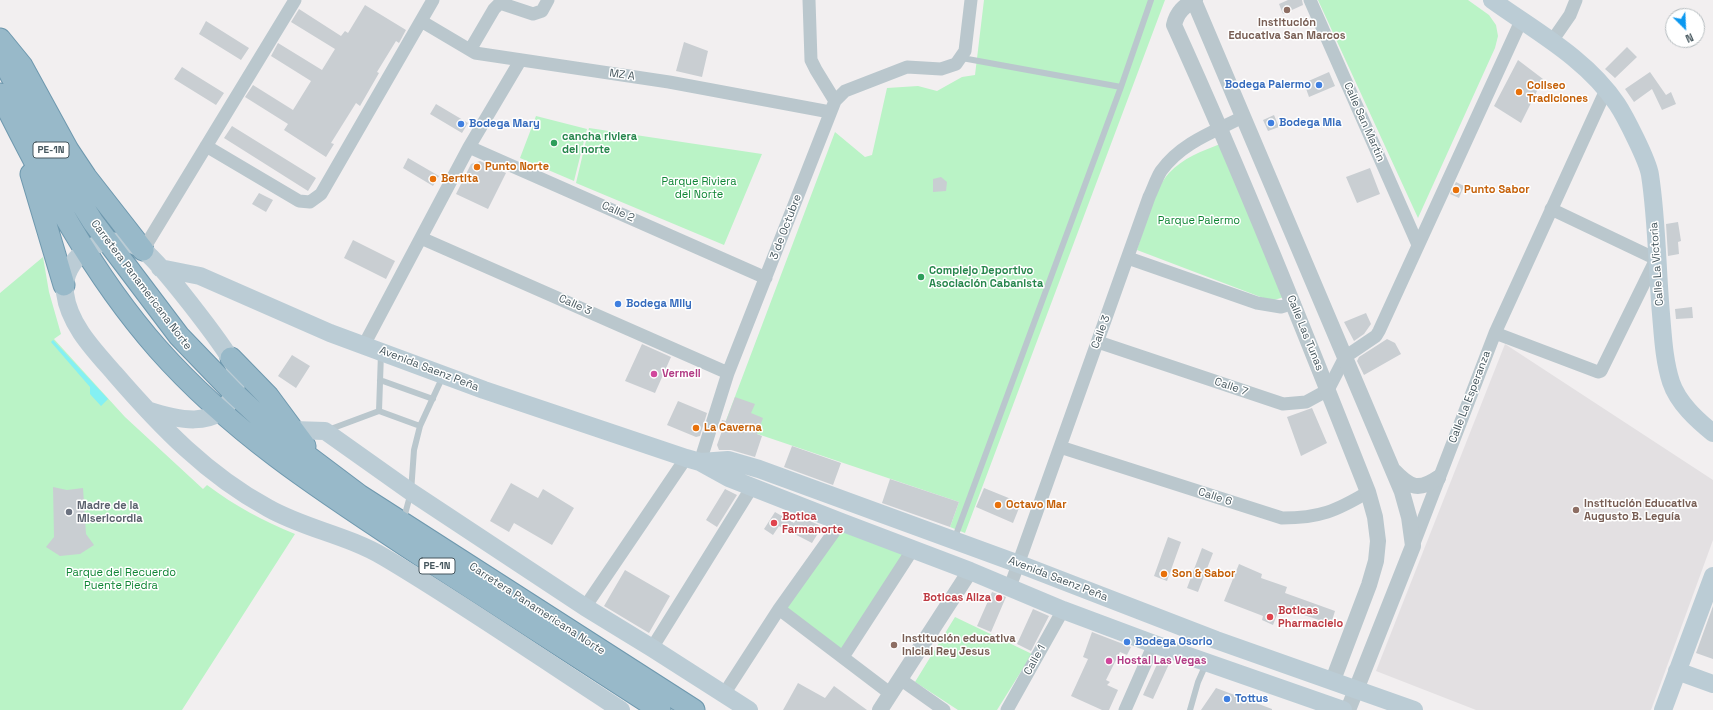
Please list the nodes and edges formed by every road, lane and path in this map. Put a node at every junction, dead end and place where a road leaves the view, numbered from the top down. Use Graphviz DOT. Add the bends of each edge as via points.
graph roads {
  1 [pos="294,0"];
  2 [pos="433,0"];
  3 [pos="548,0"];
  4 [pos="809,0"];
  5 [pos="971,0"];
  6 [pos="1151,0"];
  7 [pos="1195,0"];
  8 [pos="1310,0"];
  9 [pos="1492,0"];
  10 [pos="1576,0"];
  11 [pos="421,21"];
  12 [pos="1521,21"];
  13 [pos="0,39"];
  14 [pos="1552,41"];
  15 [pos="470,50"];
  16 [pos="0,55"];
  17 [pos="962,58"];
  18 [pos="520,61"];
  19 [pos="1121,87"];
  20 [pos="1606,90"];
  21 [pos="0,94"];
  22 [pos="833,106"];
  23 [pos="1243,117"];
  24 [pos="16,124"];
  25 [pos="1221,128"];
  26 [pos="206,146"];
  27 [pos="469,147"];
  28 [pos="1551,209"];
  29 [pos="421,238"];
  30 [pos="107,242"];
  31 [pos="1418,245"];
  32 [pos="143,250"];
  33 [pos="84,251"];
  34 [pos="1128,258"];
  35 [pos="1656,259"];
  36 [pos="170,274"];
  37 [pos="766,278"];
  38 [pos="64,285"];
  39 [pos="1294,304"];
  40 [pos="1495,333"];
  41 [pos="1098,342"];
  42 [pos="364,345"];
  43 [pos="381,351"];
  44 [pos="1345,357"];
  45 [pos="231,358"];
  46 [pos="728,373"];
  47 [pos="443,375"];
  48 [pos="380,380"];
  49 [pos="1328,390"];
  50 [pos="234,393"];
  51 [pos="433,399"];
  52 [pos="147,410"];
  53 [pos="379,411"];
  54 [pos="220,412"];
  55 [pos="420,426"];
  56 [pos="293,430"];
  57 [pos="325,431"];
  58 [pos="1713,433"];
  59 [pos="1060,447"];
  60 [pos="693,460"];
  61 [pos="321,467"];
  62 [pos="1390,467"];
  63 [pos="1438,478"];
  64 [pos="752,487"];
  65 [pos="411,492"];
  66 [pos="1368,492"];
  67 [pos="402,522"];
  68 [pos="841,522"];
  69 [pos="954,540"];
  70 [pos="1413,546"];
  71 [pos="913,549"];
  72 [pos="1019,563"];
  73 [pos="970,570"];
  74 [pos="1713,576"];
  75 [pos="1369,585"];
  76 [pos="1010,587"];
  77 [pos="1394,594"];
  78 [pos="585,608"];
  79 [pos="779,609"];
  80 [pos="1063,610"];
  81 [pos="1216,640"];
  82 [pos="1154,644"];
  83 [pos="652,648"];
  84 [pos="843,657"];
  85 [pos="1207,662"];
  86 [pos="1677,671"];
  87 [pos="900,679"];
  88 [pos="1333,680"];
  89 [pos="1713,684"];
  90 [pos="1356,689"];
  91 [pos="724,694"];
  92 [pos="891,694"];
  93 [pos="1383,705"];
  94 [pos="621,710"];
  95 [pos="660,710"];
  96 [pos="694,710"];
  97 [pos="749,710"];
  98 [pos="880,710"];
  99 [pos="944,710"];
  100 [pos="1007,710"];
  101 [pos="1125,710"];
  102 [pos="1190,710"];
  103 [pos="1343,710"];
  104 [pos="1348,710"];
  105 [pos="1414,710"];
  106 [pos="1663,710"];
  1 -- 26 [label="street"];
  2 -- 11 [label="street"];
  3 -- 15 [label="street" via="542,10 533,14 500,3"];
  4 -- 22 [label="street" via="812,60"];
  5 -- 17 [label="street"];
  6 -- 19 [label="lane"];
  7 -- 23 [label="street, Calle Las Tunas"];
  7 -- 25 [label="street, Calle Las Tunas" via="1182,8 1176,16 1174,25"];
  8 -- 31 [label="street, Calle San Martin"];
  9 -- 12 [label="main road, Calle La Victoria"];
  10 -- 14 [label="street" via="1570,15"];
  11 -- 15 [label="street, MZ A"];
  11 -- 26 [label="street" via="321,194 310,202 299,201"];
  12 -- 14 [label="main road, Calle La Victoria"];
  12 -- 31 [label="street"];
  13 -- 32 [label="highway" via="22,66 68,150 86,177"];
  14 -- 20 [label="main road, Calle La Victoria" via="1582,65"];
  15 -- 18 [label="street, MZ A"];
  16 -- 30 [label="highway, Carretera Panamericana Norte / PE-1N" via="66,179"];
  17 -- 19 [label="lane"];
  17 -- 22 [label="street" via="956,64 941,70 907,67 845,91"];
  18 -- 22 [label="street, MZ A"];
  18 -- 27 [label="street"];
  19 -- 69 [label="lane"];
  20 -- 28 [label="street, Calle La Esperanza"];
  20 -- 35 [label="main road, Calle La Victoria" via="1628,124 1650,173"];
  21 -- 24 [label="highway, Carretera Panamericana Norte / PE-1N"];
  22 -- 37 [label="street, 3 de Octubre"];
  23 -- 25 [label="street, Calle 3"];
  23 -- 44 [label="street, Calle Las Tunas"];
  24 -- 33 [label="highway, Carretera Panamericana Norte / PE-1N"];
  24 -- 38 [label="highway"];
  25 -- 34 [label="street, Calle 3" via="1194,141 1176,154 1160,172"];
  25 -- 39 [label="street, Calle Las Tunas"];
  26 -- 32 [label="street"];
  27 -- 29 [label="street"];
  27 -- 37 [label="street, Calle 2"];
  28 -- 35 [label="street"];
  28 -- 40 [label="street, Calle La Esperanza"];
  29 -- 42 [label="street"];
  29 -- 46 [label="street, Calle 3"];
  30 -- 32 [label="main road" via="132,244"];
  30 -- 33 [label="main road"];
  30 -- 50 [label="highway, Carretera Panamericana Norte / PE-1N" via="179,336"];
  31 -- 44 [label="street" via="1376,336"];
  32 -- 36 [label="main road"];
  33 -- 38 [label="main road" via="75,260"];
  33 -- 54 [label="highway, Carretera Panamericana Norte / PE-1N" via="114,295 158,349"];
  34 -- 39 [label="street" via="1257,303 1281,307"];
  34 -- 41 [label="street, Calle 3"];
  35 -- 40 [label="street" via="1601,371"];
  35 -- 58 [label="main road, Calle La Victoria" via="1664,351 1672,384 1692,415"];
  36 -- 42 [label="main road, Avenida Saenz Peña" via="200,276 330,333"];
  36 -- 45 [label="main road"];
  37 -- 46 [label="street, 3 de Octubre"];
  38 -- 52 [label="main road" via="70,312 83,335"];
  39 -- 49 [label="street, Calle Las Tunas"];
  40 -- 63 [label="street, Calle La Esperanza"];
  41 -- 49 [label="street, Calle 7" via="1283,404 1306,402"];
  41 -- 59 [label="street, Calle 3"];
  42 -- 43 [label="main road, Avenida Saenz Peña"];
  43 -- 47 [label="main road, Avenida Saenz Peña"];
  43 -- 48 [label="lane"];
  44 -- 49 [label="street"];
  44 -- 62 [label="street, Calle Las Tunas"];
  45 -- 50 [label="main road" via="237,375"];
  45 -- 56 [label="highway" via="268,396"];
  46 -- 60 [label="street, 3 de Octubre"];
  47 -- 51 [label="lane"];
  47 -- 60 [label="main road, Avenida Saenz Peña"];
  48 -- 51 [label="lane"];
  48 -- 53 [label="lane"];
  49 -- 66 [label="street, Calle Las Tunas"];
  50 -- 54 [label="main road"];
  50 -- 61 [label="highway, Carretera Panamericana Norte / PE-1N" via="278,434"];
  51 -- 55 [label="lane"];
  52 -- 54 [label="main road" via="187,420 202,419"];
  52 -- 94 [label="main road" via="205,466 238,491 286,518 335,534 381,555"];
  53 -- 55 [label="lane"];
  53 -- 57 [label="lane"];
  54 -- 95 [label="highway, Carretera Panamericana Norte / PE-1N" via="304,479"];
  55 -- 65 [label="lane" via="414,450"];
  56 -- 57 [label="main road"];
  56 -- 61 [label="highway"];
  57 -- 65 [label="main road"];
  59 -- 66 [label="street, Calle 6" via="1282,518 1303,518 1340,508"];
  59 -- 72 [label="street, Calle 3"];
  60 -- 64 [label="main road, Avenida Saenz Peña"];
  60 -- 69 [label="main road, Avenida Saenz Peña" via="728,460 759,469"];
  60 -- 78 [label="street, 3 de Octubre"];
  61 -- 67 [label="highway, Carretera Panamericana Norte / PE-1N"];
  62 -- 63 [label="street" via="1408,484 1418,487 1427,486"];
  62 -- 70 [label="street, Calle Las Tunas" via="1402,492"];
  63 -- 70 [label="street, Calle La Esperanza"];
  64 -- 68 [label="main road, Avenida Saenz Peña"];
  64 -- 83 [label="street"];
  65 -- 67 [label="lane"];
  65 -- 78 [label="main road"];
  66 -- 75 [label="street, Calle Las Tunas" via="1378,541 1376,561"];
  67 -- 96 [label="highway, Carretera Panamericana Norte / PE-1N"];
  68 -- 71 [label="main road, Avenida Saenz Peña"];
  68 -- 79 [label="street"];
  69 -- 72 [label="main road, Avenida Saenz Peña"];
  70 -- 77 [label="street, Calle La Esperanza"];
  71 -- 73 [label="main road, Avenida Saenz Peña"];
  71 -- 84 [label="street"];
  72 -- 76 [label="street, Calle 3"];
  72 -- 81 [label="main road, Avenida Saenz Peña"];
  73 -- 76 [label="main road, Avenida Saenz Peña"];
  73 -- 87 [label="street"];
  74 -- 86 [label="main road"];
  75 -- 77 [label="street"];
  75 -- 88 [label="street, Calle Las Tunas"];
  76 -- 80 [label="main road, Avenida Saenz Peña"];
  77 -- 90 [label="street, Calle La Esperanza"];
  78 -- 83 [label="main road"];
  79 -- 84 [label="street"];
  79 -- 91 [label="street"];
  80 -- 82 [label="main road, Avenida Saenz Peña"];
  80 -- 100 [label="street, Calle 1"];
  81 -- 85 [label="main road"];
  81 -- 88 [label="main road, Avenida Saenz Peña"];
  82 -- 85 [label="main road, Avenida Saenz Peña"];
  82 -- 101 [label="street"];
  83 -- 91 [label="main road"];
  84 -- 92 [label="street"];
  85 -- 102 [label="lane"];
  85 -- 103 [label="main road, Avenida Saenz Peña"];
  86 -- 89 [label="main road"];
  86 -- 106 [label="main road"];
  87 -- 92 [label="street"];
  87 -- 99 [label="street"];
  88 -- 90 [label="main road, Avenida Saenz Peña"];
  90 -- 93 [label="main road, Avenida Saenz Peña"];
  90 -- 104 [label="street, Calle La Esperanza"];
  91 -- 97 [label="main road"];
  92 -- 98 [label="street"];
  93 -- 105 [label="main road, Avenida Saenz Peña"];
}
